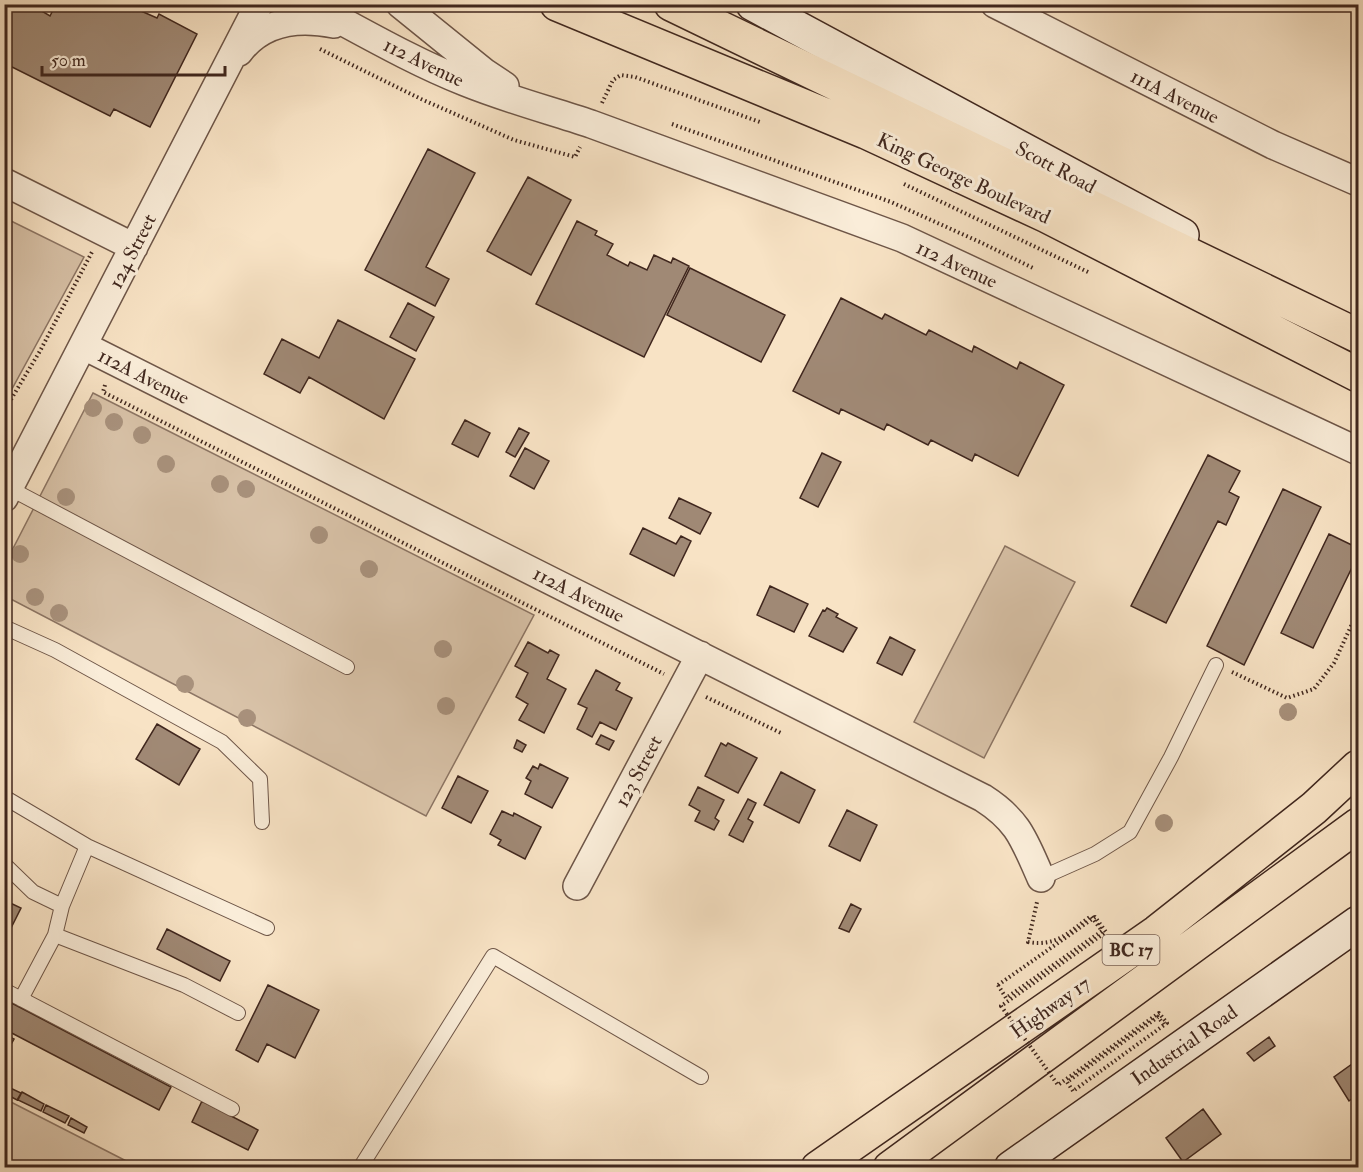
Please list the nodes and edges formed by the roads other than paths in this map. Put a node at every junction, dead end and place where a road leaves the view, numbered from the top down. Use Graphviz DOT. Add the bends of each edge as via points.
graph roads {
  1 [pos="259,4"];
  2 [pos="310,4"];
  3 [pos="400,4"];
  4 [pos="557,4"];
  5 [pos="671,4"];
  6 [pos="741,4"];
  7 [pos="753,4"];
  8 [pos="998,5"];
  9 [pos="356,28"];
  10 [pos="804,31"];
  11 [pos="228,65"];
  12 [pos="542,108"];
  13 [pos="4,182"];
  14 [pos="1359,182"];
  15 [pos="134,247"];
  16 [pos="1359,330"];
  17 [pos="1359,336"];
  18 [pos="84,346"];
  19 [pos="1359,375"];
  20 [pos="1359,451"];
  21 [pos="7,493"];
  22 [pos="4,627"];
  23 [pos="700,655"];
  24 [pos="1216,665"];
  25 [pos="347,668"];
  26 [pos="1359,767"];
  27 [pos="4,797"];
  28 [pos="262,822"];
  29 [pos="1359,825"];
  30 [pos="87,846"];
  31 [pos="4,864"];
  32 [pos="1041,878"];
  33 [pos="577,886"];
  34 [pos="62,906"];
  35 [pos="1359,923"];
  36 [pos="267,928"];
  37 [pos="55,935"];
  38 [pos="4,990"];
  39 [pos="21,999"];
  40 [pos="238,1013"];
  41 [pos="701,1077"];
  42 [pos="232,1109"];
  43 [pos="360,1167"];
  44 [pos="818,1167"];
  45 [pos="890,1167"];
  46 [pos="1011,1167"];
  1 -- 11 [label="street, 124 Street"];
  2 -- 9 [label="street, 112 Avenue"];
  3 -- 12 [label="street, 112 Avenue" via="484,72"];
  4 -- 19 [label="main road, King George Boulevard" via="866,132 1025,206"];
  5 -- 17 [label="main road, King George Boulevard"];
  6 -- 10 [label="lane"];
  7 -- 10 [label="main road, Scott Road"];
  8 -- 14 [label="street, 111A Avenue" via="1273,145"];
  9 -- 11 [label="street" via="311,21 286,22 252,38"];
  9 -- 12 [label="street, 112 Avenue" via="463,81"];
  10 -- 16 [label="main road, Scott Road"];
  11 -- 15 [label="street, 124 Street"];
  12 -- 20 [label="street, 112 Avenue" via="903,238"];
  13 -- 15 [label="street"];
  15 -- 18 [label="street, 124 Street"];
  18 -- 21 [label="street, 124 Street"];
  18 -- 23 [label="street, 112A Avenue"];
  21 -- 25 [label="lane"];
  22 -- 28 [label="lane" via="55,650 222,742 261,779"];
  23 -- 32 [label="street, 112A Avenue" via="995,806 1017,828"];
  23 -- 33 [label="street, 123 Street"];
  24 -- 32 [label="lane" via="1130,832 1095,854"];
  26 -- 44 [label="main road, Highway 17 / BC 17" via="1314,808 1157,932"];
  27 -- 30 [label="lane"];
  29 -- 45 [label="main road, Highway 17 / BC 17"];
  30 -- 34 [label="lane"];
  30 -- 36 [label="lane"];
  31 -- 34 [label="lane" via="33,892"];
  34 -- 37 [label="lane"];
  35 -- 46 [label="main road, Industrial Road"];
  37 -- 39 [label="lane"];
  37 -- 40 [label="lane" via="184,985"];
  38 -- 39 [label="lane"];
  39 -- 42 [label="lane"];
  41 -- 43 [label="lane" via="493,956"];
}
